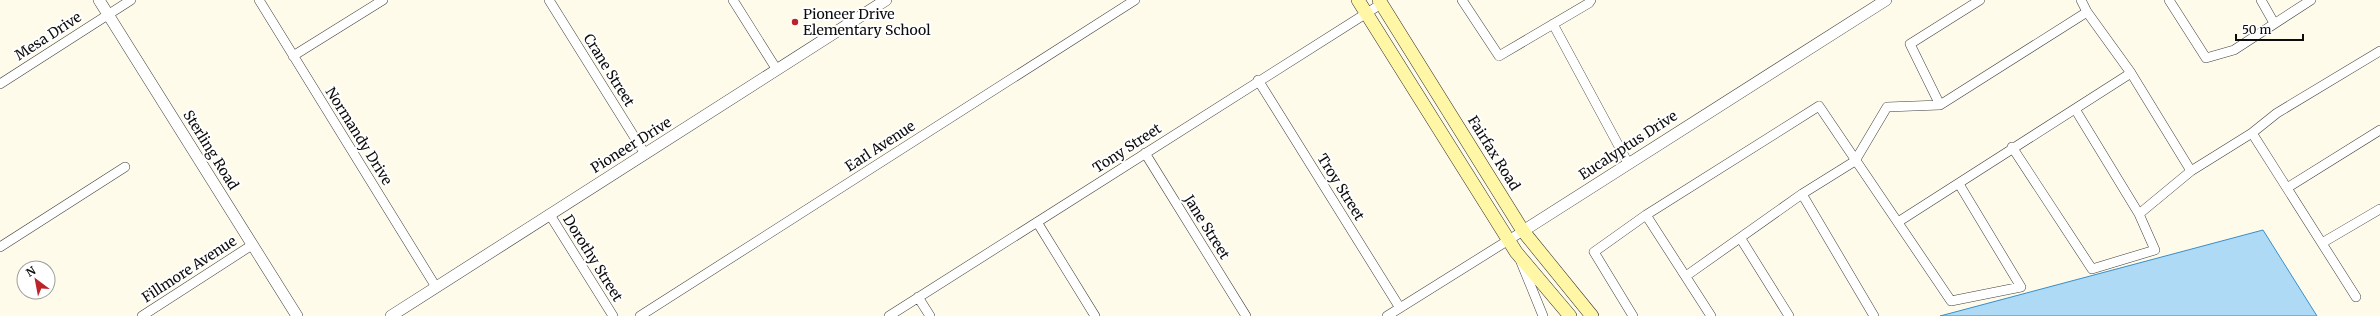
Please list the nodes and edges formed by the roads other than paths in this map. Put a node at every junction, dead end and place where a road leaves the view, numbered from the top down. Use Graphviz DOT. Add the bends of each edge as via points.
graph roads {
  1 [pos="99,0"];
  2 [pos="131,0"];
  3 [pos="259,0"];
  4 [pos="383,0"];
  5 [pos="549,0"];
  6 [pos="733,0"];
  7 [pos="886,0"];
  8 [pos="1135,0"];
  9 [pos="1358,0"];
  10 [pos="1462,0"];
  11 [pos="1591,0"];
  12 [pos="1886,0"];
  13 [pos="1980,0"];
  14 [pos="2081,0"];
  15 [pos="2169,0"];
  16 [pos="2261,0"];
  17 [pos="2311,0"];
  18 [pos="1380,2"];
  19 [pos="2087,12"];
  20 [pos="1366,13"];
  21 [pos="107,14"];
  22 [pos="2274,23"];
  23 [pos="1553,24"];
  24 [pos="2380,51"];
  25 [pos="293,56"];
  26 [pos="777,70"];
  27 [pos="2131,73"];
  28 [pos="1258,80"];
  29 [pos="0,84"];
  30 [pos="1940,105"];
  31 [pos="2075,109"];
  32 [pos="2380,130"];
  33 [pos="2252,133"];
  34 [pos="2012,147"];
  35 [pos="1145,153"];
  36 [pos="644,154"];
  37 [pos="1855,161"];
  38 [pos="1628,162"];
  39 [pos="125,167"];
  40 [pos="2191,171"];
  41 [pos="1959,184"];
  42 [pos="2287,188"];
  43 [pos="1802,194"];
  44 [pos="2380,209"];
  45 [pos="1646,214"];
  46 [pos="2139,214"];
  47 [pos="550,215"];
  48 [pos="1036,222"];
  49 [pos="1898,222"];
  50 [pos="1523,231"];
  51 [pos="1510,239"];
  52 [pos="1741,239"];
  53 [pos="2322,243"];
  54 [pos="252,245"];
  55 [pos="0,247"];
  56 [pos="1516,252"];
  57 [pos="1686,276"];
  58 [pos="436,287"];
  59 [pos="918,297"];
  60 [pos="2356,297"];
  61 [pos="1400,308"];
  62 [pos="142,316"];
  63 [pos="297,316"];
  64 [pos="391,316"];
  65 [pos="613,316"];
  66 [pos="640,316"];
  67 [pos="889,316"];
  68 [pos="930,316"];
  69 [pos="1095,316"];
  70 [pos="1246,316"];
  71 [pos="1387,316"];
  72 [pos="1543,316"];
  73 [pos="1570,316"];
  74 [pos="1592,316"];
  75 [pos="1633,316"];
  76 [pos="1711,316"];
  77 [pos="1789,316"];
  78 [pos="1874,316"];
  1 -- 21 [label="street, Sterling Road"];
  2 -- 21 [label="street, Mesa Drive"];
  3 -- 25 [label="street, Normandy Drive"];
  4 -- 25 [label="street"];
  5 -- 36 [label="street, Crane Street"];
  6 -- 26 [label="street"];
  7 -- 26 [label="street, Pioneer Drive"];
  8 -- 66 [label="street, Earl Avenue"];
  9 -- 20 [label="main road"];
  10 -- 23 [label="street" via="1499,56"];
  11 -- 23 [label="street"];
  12 -- 38 [label="street, Eucalyptus Drive"];
  13 -- 30 [label="street" via="1910,44"];
  14 -- 19 [label="street"];
  15 -- 22 [label="street" via="2206,58 2234,50"];
  16 -- 22 [label="street"];
  17 -- 22 [label="street"];
  18 -- 20 [label="street, Tony Street"];
  18 -- 50 [label="main road, Fairfax Road"];
  19 -- 27 [label="street"];
  19 -- 30 [label="street"];
  20 -- 28 [label="street, Tony Street"];
  20 -- 51 [label="main road"];
  21 -- 29 [label="street, Mesa Drive"];
  21 -- 54 [label="street, Sterling Road"];
  23 -- 38 [label="street"];
  24 -- 33 [label="street" via="2277,113"];
  25 -- 58 [label="street, Normandy Drive"];
  26 -- 36 [label="street, Pioneer Drive"];
  27 -- 31 [label="street"];
  27 -- 40 [label="street"];
  28 -- 35 [label="street, Tony Street"];
  28 -- 61 [label="street, Troy Street"];
  30 -- 37 [label="street" via="1887,107"];
  31 -- 34 [label="street"];
  31 -- 46 [label="street"];
  32 -- 42 [label="street"];
  33 -- 40 [label="street"];
  33 -- 42 [label="street"];
  34 -- 41 [label="street"];
  34 -- 46 [label="street" via="2092,269 2155,250"];
  35 -- 48 [label="street, Tony Street"];
  35 -- 70 [label="street, Jane Street"];
  36 -- 47 [label="street, Pioneer Drive"];
  37 -- 43 [label="street"];
  37 -- 45 [label="street" via="1819,106"];
  37 -- 49 [label="street"];
  38 -- 50 [label="street, Eucalyptus Drive"];
  39 -- 55 [label="street"];
  40 -- 46 [label="street"];
  41 -- 49 [label="street"];
  41 -- 49 [label="street" via="2021,287 1951,301"];
  42 -- 53 [label="street"];
  43 -- 52 [label="street"];
  43 -- 78 [label="street"];
  44 -- 53 [label="street"];
  45 -- 57 [label="street"];
  45 -- 75 [label="street" via="1594,252"];
  47 -- 58 [label="street, Pioneer Drive"];
  47 -- 65 [label="street, Dorothy Street"];
  48 -- 59 [label="street, Tony Street"];
  48 -- 69 [label="street"];
  50 -- 51 [label="street, Eucalyptus Drive"];
  50 -- 74 [label="main road, Fairfax Road"];
  51 -- 56 [label="main road"];
  51 -- 61 [label="street, Eucalyptus Drive"];
  52 -- 57 [label="street"];
  52 -- 77 [label="street"];
  53 -- 60 [label="street"];
  54 -- 62 [label="street, Fillmore Avenue"];
  54 -- 63 [label="street, Sterling Road"];
  56 -- 72 [label="street"];
  56 -- 73 [label="main road"];
  57 -- 76 [label="street"];
  58 -- 64 [label="street, Pioneer Drive"];
  59 -- 67 [label="street, Tony Street"];
  59 -- 68 [label="street"];
  61 -- 71 [label="street, Eucalyptus Drive"];
}
